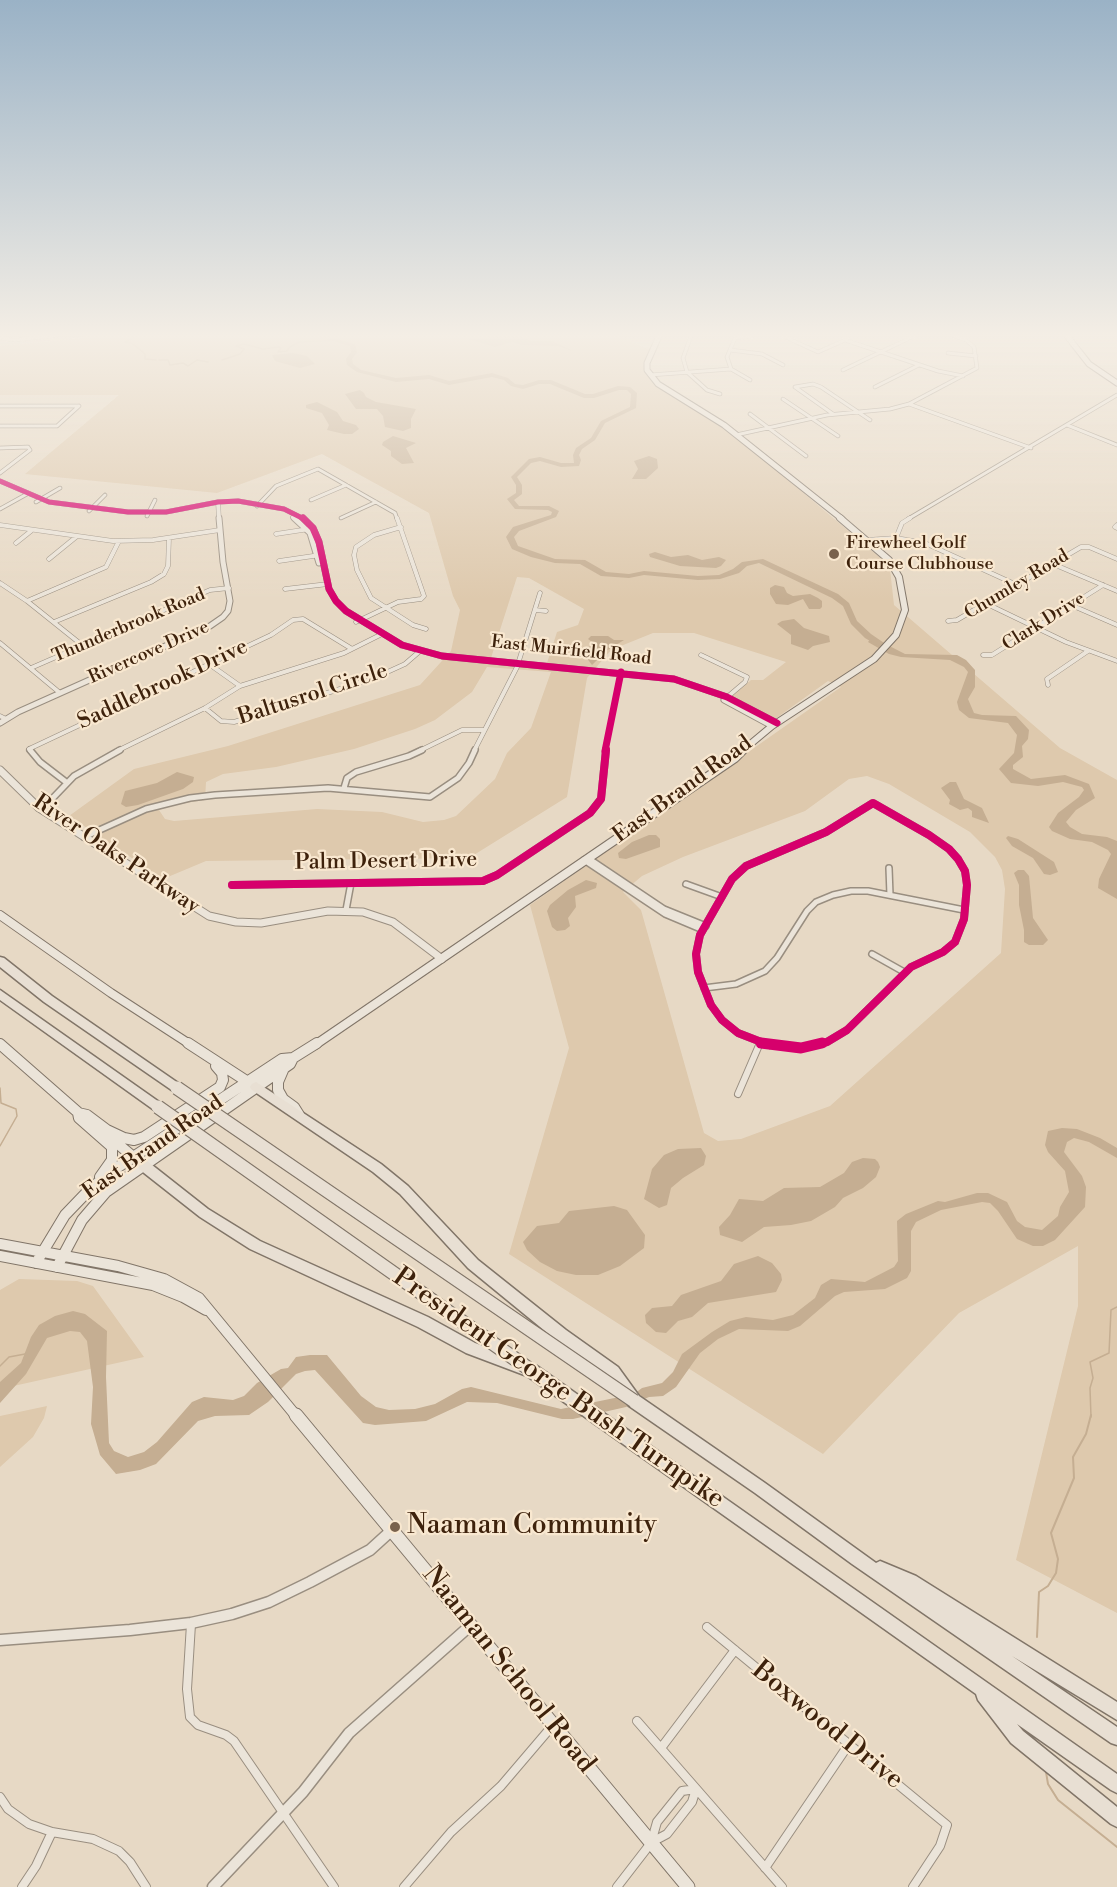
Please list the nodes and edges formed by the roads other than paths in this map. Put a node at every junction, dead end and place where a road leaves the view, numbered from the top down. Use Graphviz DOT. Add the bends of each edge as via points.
graph roads {
  1 [pos="59,424"];
  2 [pos="721,424"];
  3 [pos="763,424"];
  4 [pos="786,424"];
  5 [pos="821,424"];
  6 [pos="965,424"];
  7 [pos="1067,425"];
  8 [pos="0,426"];
  9 [pos="768,428"];
  10 [pos="736,435"];
  11 [pos="838,436"];
  12 [pos="1117,445"];
  13 [pos="0,448"];
  14 [pos="1031,448"];
  15 [pos="806,456"];
  16 [pos="0,472"];
  17 [pos="0,483"];
  18 [pos="346,485"];
  19 [pos="60,488"];
  20 [pos="25,495"];
  21 [pos="105,495"];
  22 [pos="155,500"];
  23 [pos="311,500"];
  24 [pos="38,501"];
  25 [pos="376,502"];
  26 [pos="218,504"];
  27 [pos="258,504"];
  28 [pos="0,509"];
  29 [pos="90,509"];
  30 [pos="148,514"];
  31 [pos="341,518"];
  32 [pos="0,525"];
  33 [pos="401,527"];
  34 [pos="310,529"];
  35 [pos="220,530"];
  36 [pos="31,531"];
  37 [pos="276,534"];
  38 [pos="76,537"];
  39 [pos="169,538"];
  40 [pos="896,538"];
  41 [pos="866,540"];
  42 [pos="119,541"];
  43 [pos="16,543"];
  44 [pos="1085,546"];
  45 [pos="319,555"];
  46 [pos="49,559"];
  47 [pos="1117,559"];
  48 [pos="279,561"];
  49 [pos="1053,564"];
  50 [pos="0,583"];
  51 [pos="325,584"];
  52 [pos="1017,585"];
  53 [pos="1103,585"];
  54 [pos="229,588"];
  55 [pos="285,589"];
  56 [pos="1117,591"];
  57 [pos="540,593"];
  58 [pos="27,601"];
  59 [pos="987,604"];
  60 [pos="1071,605"];
  61 [pos="386,608"];
  62 [pos="535,610"];
  63 [pos="546,611"];
  64 [pos="296,619"];
  65 [pos="358,621"];
  66 [pos="948,621"];
  67 [pos="54,622"];
  68 [pos="1117,625"];
  69 [pos="1037,628"];
  70 [pos="426,629"];
  71 [pos="379,635"];
  72 [pos="0,643"];
  73 [pos="82,645"];
  74 [pos="352,649"];
  75 [pos="1088,651"];
  76 [pos="419,653"];
  77 [pos="701,655"];
  78 [pos="983,655"];
  79 [pos="1117,661"];
  80 [pos="208,664"];
  81 [pos="517,664"];
  82 [pos="31,668"];
  83 [pos="620,674"];
  84 [pos="1048,685"];
  85 [pos="240,686"];
  86 [pos="60,693"];
  87 [pos="725,698"];
  88 [pos="205,708"];
  89 [pos="3,717"];
  90 [pos="0,723"];
  91 [pos="775,724"];
  92 [pos="483,730"];
  93 [pos="29,749"];
  94 [pos="0,770"];
  95 [pos="66,782"];
  96 [pos="344,788"];
  97 [pos="868,804"];
  98 [pos="39,808"];
  99 [pos="84,837"];
  100 [pos="586,859"];
  101 [pos="889,868"];
  102 [pos="351,883"];
  103 [pos="686,884"];
  104 [pos="232,885"];
  105 [pos="890,895"];
  106 [pos="722,897"];
  107 [pos="346,910"];
  108 [pos="964,910"];
  109 [pos="0,915"];
  110 [pos="704,928"];
  111 [pos="872,954"];
  112 [pos="442,959"];
  113 [pos="0,961"];
  114 [pos="904,972"];
  115 [pos="704,988"];
  116 [pos="0,994"];
  117 [pos="759,1043"];
  118 [pos="0,1044"];
  119 [pos="204,1055"];
  120 [pos="293,1058"];
  121 [pos="285,1068"];
  122 [pos="252,1085"];
  123 [pos="738,1094"];
  124 [pos="78,1113"];
  125 [pos="299,1116"];
  126 [pos="138,1160"];
  127 [pos="94,1185"];
  128 [pos="0,1244"];
  129 [pos="42,1251"];
  130 [pos="63,1254"];
  131 [pos="0,1256"];
  132 [pos="36,1263"];
  133 [pos="57,1267"];
  134 [pos="214,1315"];
  135 [pos="532,1371"];
  136 [pos="634,1401"];
  137 [pos="392,1530"];
  138 [pos="857,1559"];
  139 [pos="191,1623"];
  140 [pos="471,1625"];
  141 [pos="707,1627"];
  142 [pos="0,1640"];
  143 [pos="735,1650"];
  144 [pos="976,1684"];
  145 [pos="1117,1712"];
  146 [pos="637,1721"];
  147 [pos="553,1725"];
  148 [pos="1117,1737"];
  149 [pos="849,1744"];
  150 [pos="661,1748"];
  151 [pos="1117,1784"];
  152 [pos="696,1789"];
  153 [pos="0,1797"];
  154 [pos="284,1813"];
  155 [pos="1117,1818"];
  156 [pos="52,1832"];
  157 [pos="651,1843"];
  158 [pos="765,1868"];
  159 [pos="22,1887"];
  160 [pos="146,1887"];
  161 [pos="213,1887"];
  162 [pos="334,1887"];
  163 [pos="404,1887"];
  164 [pos="617,1887"];
  165 [pos="688,1887"];
  166 [pos="782,1887"];
  167 [pos="913,1887"];
  1 -- 8 [label="street"];
  2 -- 10 [label="main road, East Brand Road"];
  3 -- 9 [label="street"];
  4 -- 9 [label="street"];
  5 -- 11 [label="street"];
  6 -- 14 [label="street"];
  7 -- 12 [label="street"];
  7 -- 14 [label="street"];
  9 -- 10 [label="street"];
  9 -- 15 [label="street"];
  10 -- 41 [label="main road, East Brand Road"];
  13 -- 16 [label="street" via="30,450"];
  14 -- 40 [label="street" via="902,523"];
  17 -- 20 [label="street"];
  18 -- 23 [label="street"];
  18 -- 25 [label="street"];
  18 -- 27 [label="street" via="318,469 276,486"];
  19 -- 24 [label="street"];
  20 -- 24 [label="street"];
  20 -- 28 [label="street"];
  21 -- 29 [label="street"];
  22 -- 30 [label="street"];
  24 -- 29 [label="street"];
  25 -- 31 [label="street"];
  25 -- 33 [label="street" via="395,513"];
  26 -- 27 [label="street"];
  26 -- 30 [label="street"];
  26 -- 35 [label="street, Rivercove Drive"];
  27 -- 34 [label="street" via="294,513 307,521"];
  29 -- 30 [label="street"];
  32 -- 36 [label="street"];
  33 -- 61 [label="street" via="424,596"];
  33 -- 61 [label="street" via="374,535 356,547 354,555 366,593"];
  34 -- 37 [label="street"];
  34 -- 45 [label="street, East Muirfield Road"];
  35 -- 39 [label="street"];
  35 -- 54 [label="street, Rivercove Drive"];
  36 -- 38 [label="street"];
  36 -- 43 [label="street"];
  38 -- 42 [label="street"];
  38 -- 46 [label="street"];
  39 -- 42 [label="street"];
  39 -- 67 [label="street" via="164,574"];
  40 -- 41 [label="street"];
  40 -- 52 [label="street" via="931,545"];
  41 -- 91 [label="main road, East Brand Road" via="895,570 904,596 901,625 886,648"];
  42 -- 58 [label="street" via="106,567"];
  44 -- 47 [label="street"];
  44 -- 49 [label="street, Chumley Road"];
  45 -- 48 [label="street"];
  45 -- 51 [label="street, East Muirfield Road"];
  49 -- 52 [label="street, Chumley Road"];
  49 -- 53 [label="street"];
  50 -- 58 [label="street"];
  51 -- 55 [label="street"];
  51 -- 65 [label="street, East Muirfield Road" via="331,602"];
  52 -- 59 [label="street, Chumley Road"];
  53 -- 56 [label="street"];
  53 -- 60 [label="street, Clark Drive"];
  54 -- 73 [label="street, Thunderbrook Road" via="210,591"];
  54 -- 86 [label="street, Rivercove Drive" via="230,606 217,622"];
  57 -- 62 [label="street"];
  58 -- 67 [label="street"];
  59 -- 66 [label="street, Chumley Road"];
  59 -- 69 [label="street"];
  60 -- 68 [label="street"];
  60 -- 69 [label="street, Clark Drive"];
  61 -- 65 [label="street"];
  61 -- 70 [label="street"];
  62 -- 63 [label="street"];
  62 -- 81 [label="street"];
  64 -- 74 [label="street" via="303,619"];
  64 -- 80 [label="street, Saddlebrook Drive"];
  65 -- 71 [label="street, East Muirfield Road"];
  67 -- 73 [label="street"];
  69 -- 75 [label="street"];
  69 -- 78 [label="street, Clark Drive" via="992,655"];
  71 -- 74 [label="street"];
  71 -- 76 [label="street, East Muirfield Road"];
  72 -- 82 [label="street"];
  73 -- 82 [label="street, Thunderbrook Road"];
  74 -- 85 [label="street"];
  75 -- 79 [label="street"];
  75 -- 84 [label="street" via="1047,679"];
  76 -- 81 [label="street, East Muirfield Road"];
  76 -- 88 [label="street, Baltusrol Circle" via="365,682 234,722 221,721"];
  77 -- 87 [label="street" via="747,677"];
  80 -- 85 [label="street"];
  80 -- 93 [label="street, Saddlebrook Drive"];
  81 -- 83 [label="street, East Muirfield Road"];
  81 -- 92 [label="street"];
  82 -- 86 [label="street"];
  83 -- 87 [label="street, East Muirfield Road" via="674,679"];
  83 -- 102 [label="street, Palm Desert Drive" via="603,763 601,799 590,813 497,876 483,881"];
  85 -- 88 [label="street"];
  86 -- 89 [label="street, Rivercove Drive"];
  87 -- 91 [label="street, East Muirfield Road"];
  88 -- 95 [label="street" via="102,759"];
  89 -- 90 [label="street, Rivercove Drive"];
  91 -- 100 [label="main road, East Brand Road" via="735,758"];
  92 -- 96 [label="street" via="462,730 409,756 356,772 347,778"];
  92 -- 96 [label="street" via="462,774 430,797"];
  93 -- 95 [label="street"];
  94 -- 98 [label="street, River Oaks Parkway"];
  95 -- 98 [label="street"];
  96 -- 99 [label="street" via="190,798 146,809"];
  97 -- 106 [label="street" via="826,832 746,867 732,879"];
  97 -- 108 [label="street" via="878,804 954,854 967,878"];
  98 -- 99 [label="street, River Oaks Parkway"];
  99 -- 107 [label="street, River Oaks Parkway" via="209,916 261,923"];
  100 -- 110 [label="street" via="665,914"];
  100 -- 112 [label="main road, East Brand Road"];
  101 -- 105 [label="street"];
  102 -- 104 [label="street, Palm Desert Drive"];
  102 -- 107 [label="street"];
  103 -- 106 [label="street"];
  105 -- 108 [label="street"];
  105 -- 115 [label="street" via="851,891 823,898 807,911 765,972 736,984"];
  106 -- 110 [label="street"];
  107 -- 112 [label="street, River Oaks Parkway" via="393,922"];
  108 -- 114 [label="street" via="955,942"];
  109 -- 119 [label="main road"];
  110 -- 115 [label="street" via="696,954"];
  111 -- 114 [label="street"];
  112 -- 120 [label="main road, East Brand Road"];
  113 -- 136 [label="highway, President George Bush Turnpike, bridge" via="48,999"];
  114 -- 117 [label="street" via="847,1030 827,1042 790,1048"];
  115 -- 117 [label="street" via="722,1020"];
  116 -- 135 [label="highway, President George Bush Turnpike, bridge"];
  117 -- 123 [label="street"];
  118 -- 124 [label="main road"];
  119 -- 122 [label="main road"];
  119 -- 124 [label="main road" via="222,1073 220,1087 144,1137 124,1138"];
  120 -- 121 [label="main road, East Brand Road"];
  120 -- 122 [label="main road, East Brand Road" via="282,1059"];
  121 -- 122 [label="main road, East Brand Road"];
  121 -- 125 [label="main road" via="278,1090"];
  122 -- 125 [label="highway"];
  122 -- 126 [label="main road, East Brand Road"];
  124 -- 126 [label="main road"];
  124 -- 127 [label="main road" via="112,1147 112,1160"];
  125 -- 136 [label="highway" via="404,1190 473,1264 613,1372"];
  126 -- 127 [label="main road, East Brand Road"];
  126 -- 130 [label="main road, East Brand Road" via="90,1210"];
  126 -- 135 [label="highway, bridge" via="204,1213 255,1245 471,1348"];
  127 -- 129 [label="main road, East Brand Road" via="65,1215"];
  128 -- 129 [label="main road"];
  129 -- 130 [label="main road"];
  129 -- 132 [label="main road, East Brand Road"];
  130 -- 133 [label="main road, East Brand Road"];
  130 -- 134 [label="main road" via="172,1283 200,1298"];
  131 -- 132 [label="main road"];
  132 -- 133 [label="main road"];
  133 -- 134 [label="main road" via="153,1285"];
  134 -- 137 [label="main road, Naaman School Road"];
  135 -- 144 [label="highway, President George Bush Turnpike"];
  136 -- 138 [label="highway, President George Bush Turnpike"];
  137 -- 139 [label="street" via="370,1550 289,1593 232,1614"];
  137 -- 140 [label="main road, Naaman School Road"];
  138 -- 145 [label="highway" via="910,1582"];
  138 -- 148 [label="highway, President George Bush Turnpike"];
  139 -- 142 [label="street"];
  139 -- 154 [label="street" via="187,1689 190,1717 198,1725 234,1741"];
  140 -- 147 [label="main road, Naaman School Road"];
  140 -- 154 [label="street" via="349,1733"];
  141 -- 143 [label="street, Boxwood Drive"];
  143 -- 149 [label="street, Boxwood Drive"];
  143 -- 150 [label="street"];
  144 -- 151 [label="highway, President George Bush Turnpike"];
  144 -- 155 [label="highway" via="1017,1737"];
  146 -- 150 [label="street"];
  147 -- 157 [label="main road, Naaman School Road"];
  147 -- 163 [label="street" via="501,1786 451,1832"];
  149 -- 158 [label="street"];
  149 -- 167 [label="street, Boxwood Drive" via="948,1825 940,1846"];
  150 -- 152 [label="street"];
  152 -- 157 [label="street" via="692,1802 667,1834"];
  152 -- 157 [label="street" via="682,1791 657,1822"];
  152 -- 158 [label="street"];
  153 -- 156 [label="street" via="17,1817"];
  154 -- 161 [label="street"];
  154 -- 162 [label="street"];
  156 -- 159 [label="street"];
  156 -- 160 [label="street" via="82,1836 119,1851"];
  157 -- 164 [label="street"];
  157 -- 165 [label="main road, Naaman School Road"];
  158 -- 166 [label="street"];
}
